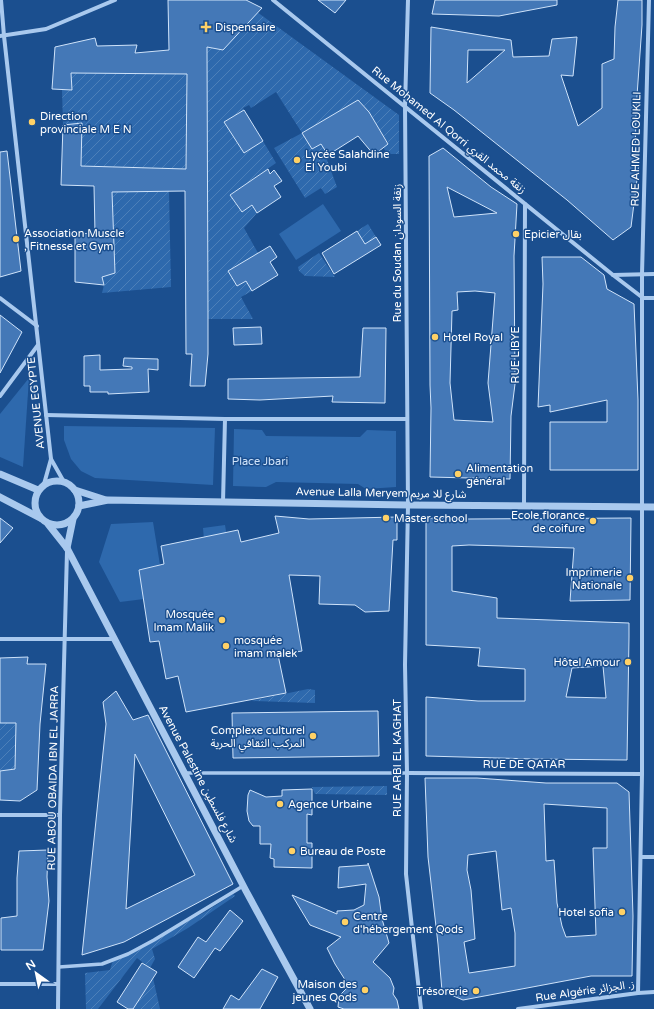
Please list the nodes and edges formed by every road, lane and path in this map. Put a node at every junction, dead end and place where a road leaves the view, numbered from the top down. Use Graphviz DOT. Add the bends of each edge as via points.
graph roads {
  1 [pos="1,0"];
  2 [pos="115,0"];
  3 [pos="273,0"];
  4 [pos="408,0"];
  5 [pos="649,0"];
  6 [pos="2,36"];
  7 [pos="405,106"];
  8 [pos="525,204"];
  9 [pos="642,274"];
  10 [pos="654,274"];
  11 [pos="613,275"];
  12 [pos="0,298"];
  13 [pos="643,298"];
  14 [pos="654,298"];
  15 [pos="37,326"];
  16 [pos="39,345"];
  17 [pos="0,396"];
  18 [pos="46,415"];
  19 [pos="225,419"];
  20 [pos="407,419"];
  21 [pos="51,459"];
  22 [pos="0,474"];
  23 [pos="64,482"];
  24 [pos="44,484"];
  25 [pos="38,490"];
  26 [pos="75,490"];
  27 [pos="0,497"];
  28 [pos="108,500"];
  29 [pos="223,502"];
  30 [pos="408,505"];
  31 [pos="79,506"];
  32 [pos="524,506"];
  33 [pos="642,507"];
  34 [pos="654,507"];
  35 [pos="73,519"];
  36 [pos="45,522"];
  37 [pos="68,548"];
  38 [pos="65,639"];
  39 [pos="114,639"];
  40 [pos="0,640"];
  41 [pos="185,773"];
  42 [pos="407,773"];
  43 [pos="642,774"];
  44 [pos="0,815"];
  45 [pos="60,815"];
  46 [pos="641,857"];
  47 [pos="654,857"];
  48 [pos="244,886"];
  49 [pos="59,968"];
  50 [pos="0,984"];
  51 [pos="58,984"];
  52 [pos="638,992"];
  53 [pos="654,992"];
  54 [pos="58,1009"];
  55 [pos="310,1009"];
  56 [pos="421,1009"];
  57 [pos="518,1009"];
  1 -- 6 [label="street, AVENUE EGYPTE"];
  2 -- 6 [label="street" via="46,29"];
  3 -- 7 [label="street, Rue Mohamed Al Qorri زنقة محمد القري"];
  4 -- 7 [label="street, Rue du Soudan زنقة السودان"];
  5 -- 9 [label="street, RUE AHMED LOUKILI"];
  6 -- 15 [label="street, AVENUE EGYPTE"];
  7 -- 8 [label="street, Rue Mohamed Al Qorri زنقة محمد القري"];
  7 -- 20 [label="street, Rue du Soudan زنقة السودان"];
  8 -- 11 [label="street, Rue Mohamed Al Qorri زنقة محمد القري"];
  8 -- 32 [label="street, RUE LIBYE"];
  9 -- 10 [label="street"];
  9 -- 11 [label="street"];
  9 -- 13 [label="street, RUE AHMED LOUKILI"];
  11 -- 13 [label="street, Rue Mohamed Al Qorri زنقة محمد القري"];
  12 -- 15 [label="street"];
  13 -- 14 [label="street"];
  13 -- 33 [label="street, RUE AHMED LOUKILI"];
  15 -- 16 [label="street, AVENUE EGYPTE"];
  16 -- 17 [label="street, AVENUE EGYPTE"];
  16 -- 18 [label="street, AVENUE EGYPTE"];
  18 -- 19 [label="street"];
  18 -- 21 [label="street, AVENUE EGYPTE"];
  19 -- 20 [label="street"];
  19 -- 29 [label="street"];
  20 -- 30 [label="street, Rue du Soudan زنقة السودان"];
  21 -- 23 [label="street, AVENUE EGYPTE"];
  21 -- 24 [label="street, AVENUE EGYPTE"];
  22 -- 25 [label="street"];
  23 -- 24 [label="street" via="51,481"];
  23 -- 26 [label="street"];
  24 -- 25 [label="street"];
  25 -- 36 [label="street" via="34,502 37,515"];
  26 -- 28 [label="street, Avenue Lalla Meryem شارع للا مريم"];
  26 -- 31 [label="street"];
  27 -- 36 [label="street"];
  28 -- 29 [label="street, Avenue Lalla Meryem شارع للا مريم"];
  28 -- 31 [label="street, Avenue Lalla Meryem شارع للا مريم"];
  29 -- 30 [label="street, Avenue Lalla Meryem شارع للا مريم"];
  30 -- 32 [label="street, Avenue Lalla Meryem شارع للا مريم"];
  30 -- 42 [label="street, RUE ARBI EL KAGHAT" via="405,665"];
  31 -- 35 [label="street"];
  32 -- 33 [label="street, Avenue Lalla Meryem شارع للا مريم"];
  33 -- 34 [label="street, Avenue Lalla Meryem شارع للا مريم"];
  33 -- 43 [label="street, RUE AHMED LOUKILI"];
  35 -- 36 [label="street" via="61,525"];
  35 -- 37 [label="street"];
  36 -- 37 [label="street, Avenue Palestine شارع فلسطين"];
  37 -- 38 [label="street, RUE ABOU OBAIDA IBN EL JARRA"];
  37 -- 39 [label="street, Avenue Palestine شارع فلسطين"];
  38 -- 39 [label="street"];
  38 -- 40 [label="street"];
  38 -- 45 [label="street, RUE ABOU OBAIDA IBN EL JARRA"];
  39 -- 41 [label="street, Avenue Palestine شارع فلسطين"];
  41 -- 42 [label="street"];
  41 -- 48 [label="street, Avenue Palestine شارع فلسطين"];
  42 -- 43 [label="street, RUE DE QATAR"];
  42 -- 56 [label="street, RUE ARBI EL KAGHAT" via="406,874"];
  43 -- 46 [label="street, RUE AHMED LOUKILI"];
  44 -- 45 [label="street"];
  45 -- 49 [label="street, RUE ABOU OBAIDA IBN EL JARRA"];
  46 -- 47 [label="street"];
  46 -- 52 [label="street, RUE AHMED LOUKILI"];
  48 -- 49 [label="street" via="128,954 102,964"];
  48 -- 55 [label="street, Avenue Palestine شارع فلسطين"];
  49 -- 51 [label="street, RUE ABOU OBAIDA IBN EL JARRA"];
  50 -- 51 [label="street"];
  51 -- 54 [label="street, RUE ABOU OBAIDA IBN EL JARRA"];
  52 -- 53 [label="street, Rue Algérie ز. الجزائر"];
  52 -- 57 [label="street, Rue Algérie ز. الجزائر"];
}
